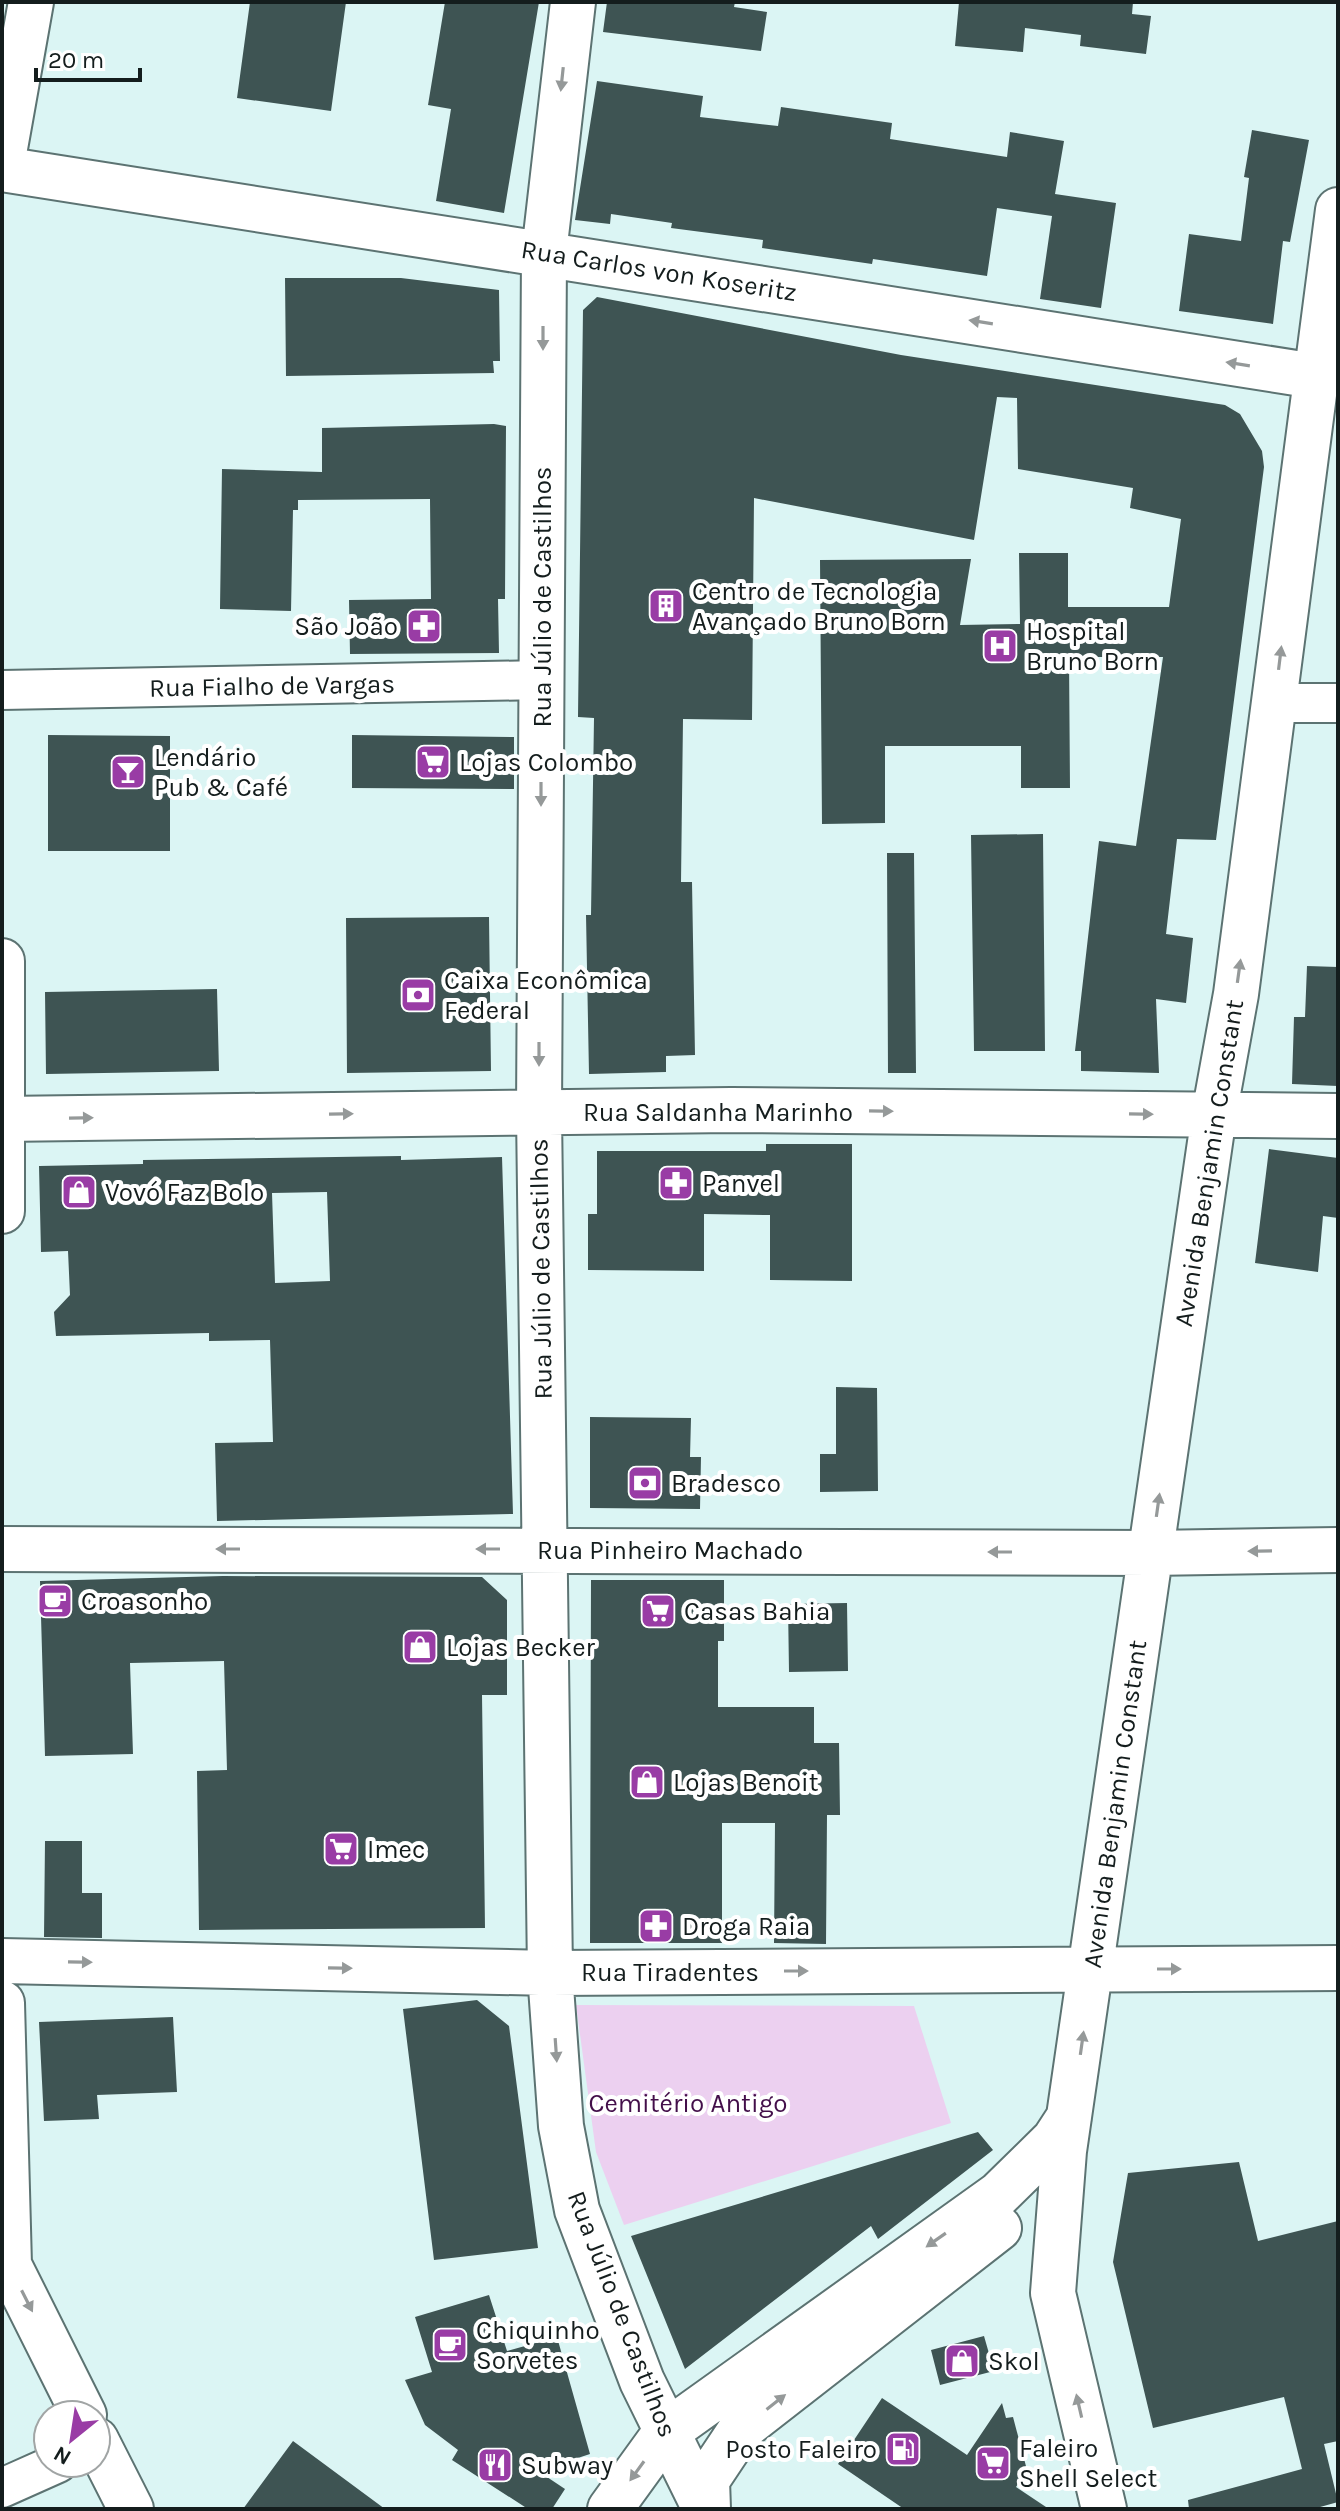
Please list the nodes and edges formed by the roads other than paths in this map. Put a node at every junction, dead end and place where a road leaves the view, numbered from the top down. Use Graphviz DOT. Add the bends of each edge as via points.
graph roads {
  1 [pos="31,2"];
  2 [pos="573,2"];
  3 [pos="2,167"];
  4 [pos="1338,210"];
  5 [pos="544,253"];
  6 [pos="1315,376"];
  7 [pos="542,680"];
  8 [pos="2,690"];
  9 [pos="1274,703"];
  10 [pos="1338,703"];
  11 [pos="2,961"];
  12 [pos="539,1113"];
  13 [pos="1214,1115"];
  14 [pos="1338,1116"];
  15 [pos="2,1119"];
  16 [pos="2,1211"];
  17 [pos="2,1549"];
  18 [pos="544,1549"];
  19 [pos="1338,1550"];
  20 [pos="1151,1553"];
  21 [pos="2,1961"];
  22 [pos="1338,1968"];
  23 [pos="1091,1970"];
  24 [pos="550,1973"];
  25 [pos="2,2003"];
  26 [pos="1067,2133"];
  27 [pos="990,2212"];
  28 [pos="1053,2281"];
  29 [pos="76,2399"];
  30 [pos="665,2433"];
  31 [pos="112,2472"];
  32 [pos="32,2475"];
  33 [pos="2,2488"];
  34 [pos="131,2509"];
  35 [pos="610,2509"];
  36 [pos="706,2509"];
  37 [pos="1104,2509"];
  1 -- 3 [label="street"];
  2 -- 5 [label="street, Rua Júlio de Castilhos, one-way"];
  3 -- 5 [label="street, Rua Carlos von Koseritz"];
  4 -- 6 [label="street, Avenida Benjamin Constant"];
  6 -- 5 [label="street, Rua Carlos von Koseritz, one-way"];
  5 -- 7 [label="street, Rua Júlio de Castilhos, one-way"];
  9 -- 6 [label="street, Avenida Benjamin Constant, one-way"];
  7 -- 8 [label="street, Rua Fialho de Vargas"];
  7 -- 12 [label="street, Rua Júlio de Castilhos, one-way"];
  9 -- 10 [label="street"];
  13 -- 9 [label="street, Avenida Benjamin Constant, one-way" via="1236,994"];
  11 -- 15 [label="street"];
  12 -- 13 [label="street, Rua Saldanha Marinho, one-way"];
  15 -- 12 [label="street, Rua Saldanha Marinho, one-way"];
  12 -- 18 [label="street, Rua Júlio de Castilhos"];
  13 -- 14 [label="street, Rua Saldanha Marinho"];
  20 -- 13 [label="street, Avenida Benjamin Constant, one-way"];
  15 -- 16 [label="street"];
  18 -- 17 [label="street, Rua Pinheiro Machado, one-way"];
  20 -- 18 [label="street, Rua Pinheiro Machado, one-way"];
  18 -- 24 [label="street, Rua Júlio de Castilhos"];
  19 -- 20 [label="street, Rua Pinheiro Machado, one-way"];
  20 -- 23 [label="street, Avenida Benjamin Constant"];
  21 -- 24 [label="street, Rua Tiradentes, one-way"];
  23 -- 22 [label="street, Rua Tiradentes, one-way"];
  24 -- 23 [label="street, Rua Tiradentes, one-way"];
  26 -- 23 [label="street, Avenida Benjamin Constant, one-way"];
  24 -- 30 [label="street, Rua Júlio de Castilhos, one-way" via="561,2126 577,2210"];
  25 -- 29 [label="street, one-way" via="9,2265"];
  26 -- 27 [label="street" via="1046,2176"];
  26 -- 28 [label="street, Avenida Benjamin Constant"];
  27 -- 28 [label="street"];
  27 -- 30 [label="street, one-way" via="699,2405"];
  36 -- 27 [label="street, one-way" via="707,2480 741,2429"];
  37 -- 28 [label="street, Avenida Benjamin Constant, one-way"];
  30 -- 35 [label="street, one-way"];
  30 -- 36 [label="street, Rua Júlio de Castilhos"];
  31 -- 34 [label="street"];
  32 -- 33 [label="street"];
}
